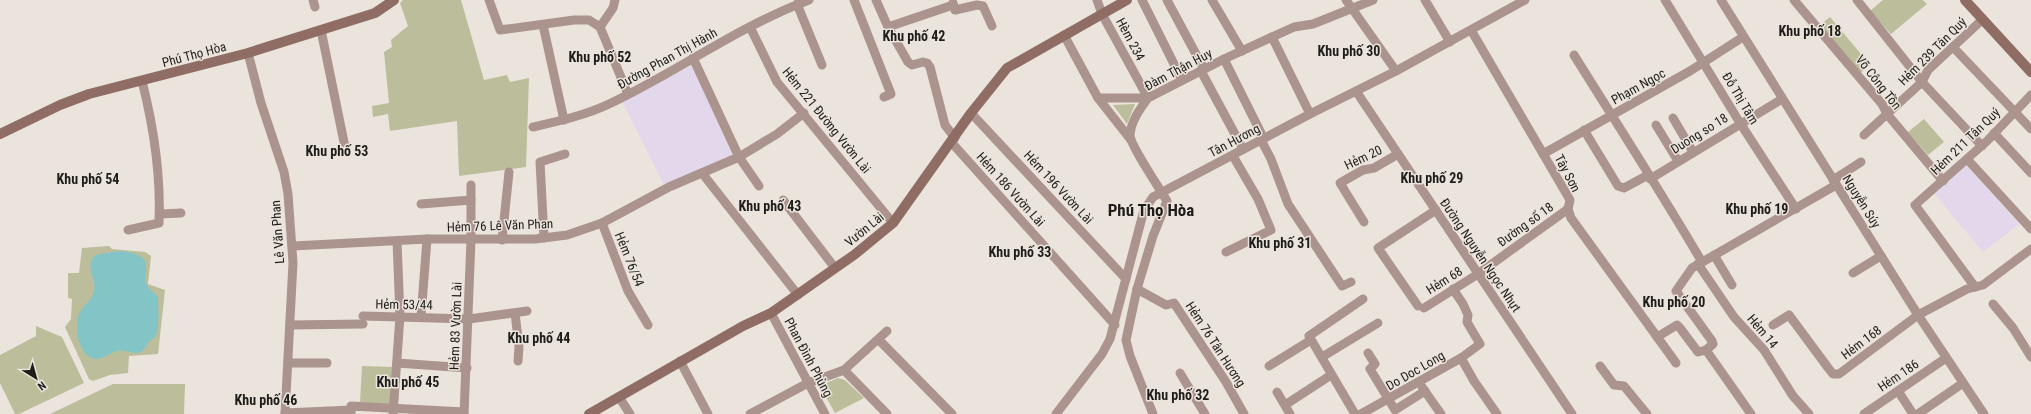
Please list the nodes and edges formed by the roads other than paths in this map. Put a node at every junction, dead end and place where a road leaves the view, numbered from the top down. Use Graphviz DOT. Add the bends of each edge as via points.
graph roads {
  1 [pos="394,0"];
  2 [pos="489,0"];
  3 [pos="809,0"];
  4 [pos="854,0"];
  5 [pos="876,0"];
  6 [pos="1097,0"];
  7 [pos="1127,0"];
  8 [pos="1142,0"];
  9 [pos="1167,0"];
  10 [pos="1212,0"];
  11 [pos="1346,0"];
  12 [pos="1373,0"];
  13 [pos="1425,0"];
  14 [pos="1525,0"];
  15 [pos="1665,0"];
  16 [pos="1721,0"];
  17 [pos="1856,0"];
  18 [pos="1965,0"];
  19 [pos="1796,1"];
  20 [pos="612,3"];
  21 [pos="953,3"];
  22 [pos="797,4"];
  23 [pos="1352,8"];
  24 [pos="1102,14"];
  25 [pos="1983,19"];
  26 [pos="543,25"];
  27 [pos="992,26"];
  28 [pos="600,27"];
  29 [pos="750,27"];
  30 [pos="888,27"];
  31 [pos="321,30"];
  32 [pos="1471,30"];
  33 [pos="1064,35"];
  34 [pos="1272,37"];
  35 [pos="1743,37"];
  36 [pos="1450,42"];
  37 [pos="1953,47"];
  38 [pos="1242,50"];
  39 [pos="248,53"];
  40 [pos="1574,55"];
  41 [pos="693,58"];
  42 [pos="1224,59"];
  43 [pos="1704,62"];
  44 [pos="822,65"];
  45 [pos="1202,70"];
  46 [pos="1396,72"];
  47 [pos="2031,72"];
  48 [pos="1182,80"];
  49 [pos="142,81"];
  50 [pos="1922,82"];
  51 [pos="1356,91"];
  52 [pos="628,94"];
  53 [pos="2031,94"];
  54 [pos="884,97"];
  55 [pos="1098,98"];
  56 [pos="1148,98"];
  57 [pos="1782,98"];
  58 [pos="2015,112"];
  59 [pos="804,113"];
  60 [pos="971,114"];
  61 [pos="1310,114"];
  62 [pos="1887,114"];
  63 [pos="1611,115"];
  64 [pos="1673,118"];
  65 [pos="564,120"];
  66 [pos="1740,123"];
  67 [pos="1656,125"];
  68 [pos="534,127"];
  69 [pos="2031,129"];
  70 [pos="1584,130"];
  71 [pos="1994,133"];
  72 [pos="0,134"];
  73 [pos="1864,134"];
  74 [pos="1263,139"];
  75 [pos="953,140"];
  76 [pos="1131,140"];
  77 [pos="1982,146"];
  78 [pos="1243,150"];
  79 [pos="346,152"];
  80 [pos="1693,152"];
  81 [pos="565,154"];
  82 [pos="1398,154"];
  83 [pos="1543,154"];
  84 [pos="1233,156"];
  85 [pos="739,157"];
  86 [pos="1967,159"];
  87 [pos="1678,161"];
  88 [pos="1861,162"];
  89 [pos="509,172"];
  90 [pos="702,172"];
  91 [pos="2031,173"];
  92 [pos="1649,177"];
  93 [pos="1943,181"];
  94 [pos="1834,182"];
  95 [pos="471,185"];
  96 [pos="759,186"];
  97 [pos="1161,192"];
  98 [pos="471,200"];
  99 [pos="783,200"];
  100 [pos="421,204"];
  101 [pos="1568,209"];
  102 [pos="1796,209"];
  103 [pos="1436,210"];
  104 [pos="160,214"];
  105 [pos="181,214"];
  106 [pos="1364,222"];
  107 [pos="893,223"];
  108 [pos="602,224"];
  109 [pos="2031,229"];
  110 [pos="128,230"];
  111 [pos="544,238"];
  112 [pos="427,240"];
  113 [pos="472,240"];
  114 [pos="502,240"];
  115 [pos="397,241"];
  116 [pos="293,246"];
  117 [pos="2031,249"];
  118 [pos="1226,252"];
  119 [pos="1714,255"];
  120 [pos="1881,256"];
  121 [pos="1700,263"];
  122 [pos="835,268"];
  123 [pos="1853,273"];
  124 [pos="1478,274"];
  125 [pos="1126,279"];
  126 [pos="1351,282"];
  127 [pos="1732,285"];
  128 [pos="1975,288"];
  129 [pos="1137,289"];
  130 [pos="1453,289"];
  131 [pos="798,295"];
  132 [pos="1363,300"];
  133 [pos="1993,304"];
  134 [pos="527,311"];
  135 [pos="515,313"];
  136 [pos="771,313"];
  137 [pos="1918,315"];
  138 [pos="400,316"];
  139 [pos="420,317"];
  140 [pos="469,319"];
  141 [pos="1378,323"];
  142 [pos="290,325"];
  143 [pos="648,325"];
  144 [pos="1115,325"];
  145 [pos="1773,325"];
  146 [pos="887,331"];
  147 [pos="1657,336"];
  148 [pos="1110,339"];
  149 [pos="879,340"];
  150 [pos="1126,340"];
  151 [pos="1311,340"];
  152 [pos="1702,351"];
  153 [pos="1368,353"];
  154 [pos="1322,357"];
  155 [pos="2031,357"];
  156 [pos="1461,358"];
  157 [pos="1946,358"];
  158 [pos="518,361"];
  159 [pos="327,362"];
  160 [pos="680,362"];
  161 [pos="288,363"];
  162 [pos="397,363"];
  163 [pos="1676,363"];
  164 [pos="1269,366"];
  165 [pos="1600,366"];
  166 [pos="467,368"];
  167 [pos="844,370"];
  168 [pos="1180,373"];
  169 [pos="1331,375"];
  170 [pos="1419,382"];
  171 [pos="808,383"];
  172 [pos="1963,383"];
  173 [pos="1425,391"];
  174 [pos="1898,391"];
  175 [pos="1277,392"];
  176 [pos="619,397"];
  177 [pos="1389,399"];
  178 [pos="1285,405"];
  179 [pos="353,410"];
  180 [pos="393,411"];
  181 [pos="1396,412"];
  182 [pos="464,413"];
  183 [pos="1242,413"];
  184 [pos="1365,413"];
  185 [pos="285,414"];
  186 [pos="589,414"];
  187 [pos="630,414"];
  188 [pos="708,414"];
  189 [pos="750,414"];
  190 [pos="825,414"];
  191 [pos="887,414"];
  192 [pos="952,414"];
  193 [pos="1056,414"];
  194 [pos="1154,414"];
  195 [pos="1205,414"];
  196 [pos="1290,414"];
  197 [pos="1355,414"];
  198 [pos="1441,414"];
  199 [pos="1498,414"];
  200 [pos="1572,414"];
  201 [pos="1647,414"];
  202 [pos="1751,414"];
  203 [pos="1809,414"];
  204 [pos="1864,414"];
  205 [pos="1913,414"];
  206 [pos="1918,414"];
  207 [pos="1984,414"];
  1 -- 31 [label="street, Phú Thọ Hòa" via="375,13"];
  2 -- 26 [label="street" via="500,30"];
  3 -- 22 [label="street, Đường Phan Thị Hành"];
  4 -- 54 [label="street" via="892,94"];
  5 -- 30 [label="street"];
  6 -- 24 [label="street, Hèm 234"];
  7 -- 24 [label="street, Vườn Lài"];
  8 -- 48 [label="street"];
  9 -- 45 [label="street"];
  10 -- 38 [label="street"];
  11 -- 23 [label="street"];
  12 -- 23 [label="street, Đàm Thận Huy"];
  13 -- 36 [label="street"];
  14 -- 32 [label="street, Tân Hương"];
  15 -- 43 [label="street, Đỗ Thị Tâm"];
  16 -- 35 [label="street, Nguyễn Súy"];
  17 -- 50 [label="street"];
  18 -- 25 [label="street"];
  19 -- 62 [label="street, Võ Công Tồn" via="1882,104"];
  20 -- 28 [label="street"];
  21 -- 27 [label="street" via="955,10 981,5 987,11"];
  21 -- 30 [label="street"];
  22 -- 29 [label="street, Đường Phan Thị Hành"];
  22 -- 44 [label="street"];
  23 -- 34 [label="street, Đàm Thận Huy"];
  23 -- 46 [label="street"];
  24 -- 33 [label="street, Vườn Lài"];
  24 -- 56 [label="street, Hèm 234"];
  25 -- 37 [label="street, Hẻm 239 Tân Quý"];
  25 -- 47 [label="street"];
  26 -- 28 [label="street" via="588,20"];
  26 -- 65 [label="street"];
  28 -- 52 [label="street"];
  29 -- 41 [label="street, Đường Phan Thị Hành"];
  29 -- 59 [label="street, Hẻm 221 Đường Vườn Lài" via="777,82"];
  30 -- 75 [label="street, Hẻm 186 Vườn Lài" via="910,64 923,62 930,67 945,125"];
  31 -- 39 [label="street, Phú Thọ Hòa"];
  31 -- 79 [label="street"];
  32 -- 36 [label="street, Tân Hương"];
  32 -- 83 [label="street, Tây Sơn"];
  33 -- 55 [label="street"];
  33 -- 60 [label="street, Vườn Lài" via="1007,68"];
  34 -- 38 [label="street, Đàm Thận Huy"];
  34 -- 61 [label="street"];
  35 -- 43 [label="street, Phạm Ngọc"];
  35 -- 57 [label="street, Nguyễn Súy"];
  36 -- 46 [label="street, Tân Hương"];
  37 -- 50 [label="street, Hẻm 239 Tân Quý" via="1928,70"];
  37 -- 58 [label="street"];
  38 -- 42 [label="street, Đàm Thận Huy"];
  39 -- 49 [label="street, Phú Thọ Hòa"];
  39 -- 116 [label="street, Lê Văn Phan" via="286,179"];
  40 -- 63 [label="street, Hẻm 14"];
  41 -- 52 [label="street, Đường Phan Thị Hành"];
  41 -- 85 [label="street"];
  42 -- 45 [label="street, Đàm Thận Huy"];
  42 -- 74 [label="street"];
  43 -- 63 [label="street, Phạm Ngọc"];
  43 -- 66 [label="street, Đỗ Thị Tâm"];
  45 -- 48 [label="street, Đàm Thận Huy"];
  45 -- 78 [label="street"];
  46 -- 51 [label="street, Tân Hương"];
  48 -- 56 [label="street, Đàm Thận Huy"];
  49 -- 72 [label="street, Phú Thọ Hòa" via="80,97"];
  49 -- 104 [label="street" via="155,138"];
  50 -- 62 [label="street, Hẻm 239 Tân Quý"];
  50 -- 77 [label="street"];
  51 -- 61 [label="street, Tân Hương"];
  51 -- 82 [label="street, Đường Nguyễn Ngọc Nhựt"];
  52 -- 65 [label="street, Đường Phan Thị Hành" via="608,105"];
  53 -- 58 [label="street, Hẻm 211 Tân Quý"];
  55 -- 56 [label="street"];
  55 -- 76 [label="street"];
  56 -- 76 [label="street, Đàm Thận Huy" via="1132,126"];
  57 -- 66 [label="street, Duong so 18"];
  57 -- 94 [label="street, Nguyễn Súy"];
  58 -- 69 [label="street"];
  58 -- 71 [label="street, Hẻm 211 Tân Quý"];
  59 -- 85 [label="street, Hẻm 76 Lê Văn Phan" via="777,134"];
  59 -- 107 [label="street, Hẻm 221 Đường Vườn Lài"];
  60 -- 75 [label="street, Vườn Lài"];
  60 -- 125 [label="street, Hẻm 196 Vườn Lài" via="1020,163"];
  61 -- 74 [label="street, Tân Hương"];
  62 -- 73 [label="street, Hẻm 239 Tân Quý"];
  62 -- 93 [label="street, Võ Công Tồn"];
  63 -- 70 [label="street, Phạm Ngọc"];
  63 -- 92 [label="street, Hẻm 14"];
  64 -- 80 [label="street"];
  65 -- 68 [label="street, Đường Phan Thị Hành"];
  66 -- 80 [label="street, Duong so 18"];
  66 -- 102 [label="street, Đỗ Thị Tâm"];
  67 -- 87 [label="street"];
  70 -- 83 [label="street, Phạm Ngọc"];
  70 -- 92 [label="street, Duong so 18" via="1618,186 1624,188"];
  71 -- 77 [label="street, Hẻm 211 Tân Quý"];
  71 -- 91 [label="street"];
  74 -- 78 [label="street, Tân Hương"];
  74 -- 126 [label="street" via="1288,204 1342,286"];
  75 -- 107 [label="street, Vườn Lài"];
  75 -- 144 [label="street, Hẻm 186 Vườn Lài"];
  76 -- 97 [label="street"];
  77 -- 86 [label="street, Hẻm 211 Tân Quý"];
  78 -- 84 [label="street, Tân Hương"];
  80 -- 87 [label="street, Duong so 18"];
  81 -- 111 [label="street" via="540,162"];
  82 -- 103 [label="street, Đường Nguyễn Ngọc Nhựt"];
  82 -- 106 [label="street, Hẻm 20" via="1340,183"];
  83 -- 101 [label="street, Tây Sơn" via="1570,200"];
  84 -- 97 [label="street, Tân Hương"];
  84 -- 118 [label="street" via="1258,199 1271,230"];
  85 -- 90 [label="street, Hẻm 76 Lê Văn Phan"];
  85 -- 96 [label="street"];
  86 -- 93 [label="street, Hẻm 211 Tân Quý"];
  86 -- 109 [label="street"];
  87 -- 92 [label="street, Duong so 18"];
  88 -- 94 [label="street"];
  89 -- 114 [label="street"];
  90 -- 108 [label="street, Hẻm 76 Lê Văn Phan"];
  90 -- 131 [label="street"];
  92 -- 121 [label="street, Hẻm 14"];
  93 -- 128 [label="street, Hẻm 211 Tân Quý" via="1915,205"];
  94 -- 102 [label="street"];
  94 -- 120 [label="street, Nguyễn Súy"];
  95 -- 98 [label="street, Hẻm 83 Vườn Lài"];
  97 -- 125 [label="street" via="1144,210"];
  97 -- 129 [label="street" via="1167,201"];
  98 -- 100 [label="street"];
  98 -- 113 [label="street, Hẻm 83 Vườn Lài"];
  99 -- 122 [label="street"];
  101 -- 124 [label="street, Đường số 18"];
  101 -- 147 [label="street, Tây Sơn" via="1571,218"];
  102 -- 119 [label="street"];
  103 -- 124 [label="street, Đường Nguyễn Ngọc Nhựt"];
  103 -- 130 [label="street, Hẻm 68" via="1378,248 1421,307"];
  104 -- 105 [label="street"];
  104 -- 110 [label="street" via="159,223"];
  107 -- 122 [label="street, Vườn Lài"];
  108 -- 111 [label="street, Hẻm 76 Lê Văn Phan" via="567,235"];
  108 -- 143 [label="street, Hẻm 76/54" via="628,291"];
  111 -- 114 [label="street, Hẻm 76 Lê Văn Phan"];
  112 -- 113 [label="street, Hẻm 76 Lê Văn Phan"];
  112 -- 115 [label="street, Hẻm 76 Lê Văn Phan"];
  112 -- 139 [label="street"];
  113 -- 114 [label="street, Hẻm 76 Lê Văn Phan"];
  113 -- 140 [label="street, Hẻm 83 Vườn Lài"];
  115 -- 116 [label="street, Hẻm 76 Lê Văn Phan"];
  115 -- 138 [label="street"];
  116 -- 142 [label="street, Lê Văn Phan"];
  117 -- 128 [label="street" via="1983,285"];
  119 -- 121 [label="street"];
  119 -- 127 [label="street"];
  120 -- 123 [label="street"];
  120 -- 137 [label="street, Nguyễn Súy"];
  121 -- 152 [label="street" via="1692,268 1676,291 1712,341 1713,344"];
  121 -- 203 [label="street, Hẻm 14" via="1734,317 1764,350 1793,396"];
  122 -- 131 [label="street, Vườn Lài"];
  124 -- 130 [label="street, Hẻm 68"];
  124 -- 200 [label="street, Đường Nguyễn Ngọc Nhựt"];
  125 -- 144 [label="street"];
  128 -- 137 [label="street"];
  129 -- 150 [label="street"];
  129 -- 183 [label="street, Hẻm 76 Tân Hương" via="1166,305 1174,303 1226,382"];
  130 -- 156 [label="street, Do Doc Long" via="1463,304 1468,315 1467,322 1480,344"];
  131 -- 136 [label="street, Vườn Lài"];
  132 -- 151 [label="street" via="1314,332 1309,336"];
  133 -- 155 [label="street" via="2013,328"];
  134 -- 135 [label="street, Hẻm 53/44"];
  135 -- 140 [label="street, Hẻm 53/44"];
  135 -- 158 [label="street"];
  136 -- 160 [label="street, Vườn Lài"];
  136 -- 171 [label="street, Phan Đình Phùng"];
  137 -- 145 [label="street, Hẻm 168" via="1839,374 1833,374 1789,315"];
  137 -- 157 [label="street, Nguyễn Súy"];
  138 -- 139 [label="street, Hẻm 53/44"];
  138 -- 142 [label="street, Hẻm 53/44"];
  138 -- 162 [label="street"];
  139 -- 140 [label="street, Hẻm 53/44"];
  140 -- 166 [label="street, Hẻm 83 Vườn Lài"];
  141 -- 154 [label="street"];
  142 -- 161 [label="street, Lê Văn Phan"];
  144 -- 148 [label="street"];
  146 -- 149 [label="street"];
  147 -- 152 [label="street" via="1677,325"];
  147 -- 163 [label="street, Tây Sơn"];
  148 -- 150 [label="street"];
  148 -- 193 [label="street" via="1102,354"];
  149 -- 167 [label="street"];
  149 -- 192 [label="street"];
  150 -- 194 [label="street"];
  151 -- 154 [label="street"];
  151 -- 164 [label="street"];
  152 -- 202 [label="street"];
  153 -- 177 [label="street" via="1375,364 1370,369"];
  154 -- 169 [label="street"];
  156 -- 170 [label="street, Do Doc Long"];
  156 -- 199 [label="street"];
  157 -- 172 [label="street, Nguyễn Súy"];
  157 -- 174 [label="street, Hẻm 186"];
  159 -- 161 [label="street"];
  160 -- 176 [label="street, Vườn Lài"];
  160 -- 188 [label="street"];
  161 -- 185 [label="street, Lê Văn Phan"];
  162 -- 166 [label="street"];
  162 -- 180 [label="street"];
  165 -- 201 [label="street" via="1614,385 1624,386"];
  166 -- 182 [label="street, Hẻm 83 Vườn Lài"];
  167 -- 171 [label="street"];
  167 -- 191 [label="street"];
  168 -- 195 [label="street"];
  169 -- 178 [label="street"];
  169 -- 197 [label="street"];
  170 -- 173 [label="street"];
  170 -- 177 [label="street, Do Doc Long"];
  171 -- 189 [label="street"];
  171 -- 190 [label="street, Phan Đình Phùng"];
  172 -- 206 [label="street"];
  172 -- 207 [label="street, Nguyễn Súy"];
  173 -- 181 [label="street"];
  173 -- 198 [label="street"];
  174 -- 204 [label="street, Hẻm 186"];
  174 -- 205 [label="street"];
  175 -- 178 [label="street"];
  176 -- 186 [label="street, Vườn Lài"];
  176 -- 187 [label="street"];
  177 -- 181 [label="street"];
  177 -- 184 [label="street, Do Doc Long"];
  178 -- 196 [label="street"];
  179 -- 180 [label="street"];
  179 -- 185 [label="street"];
  180 -- 182 [label="street"];
}
